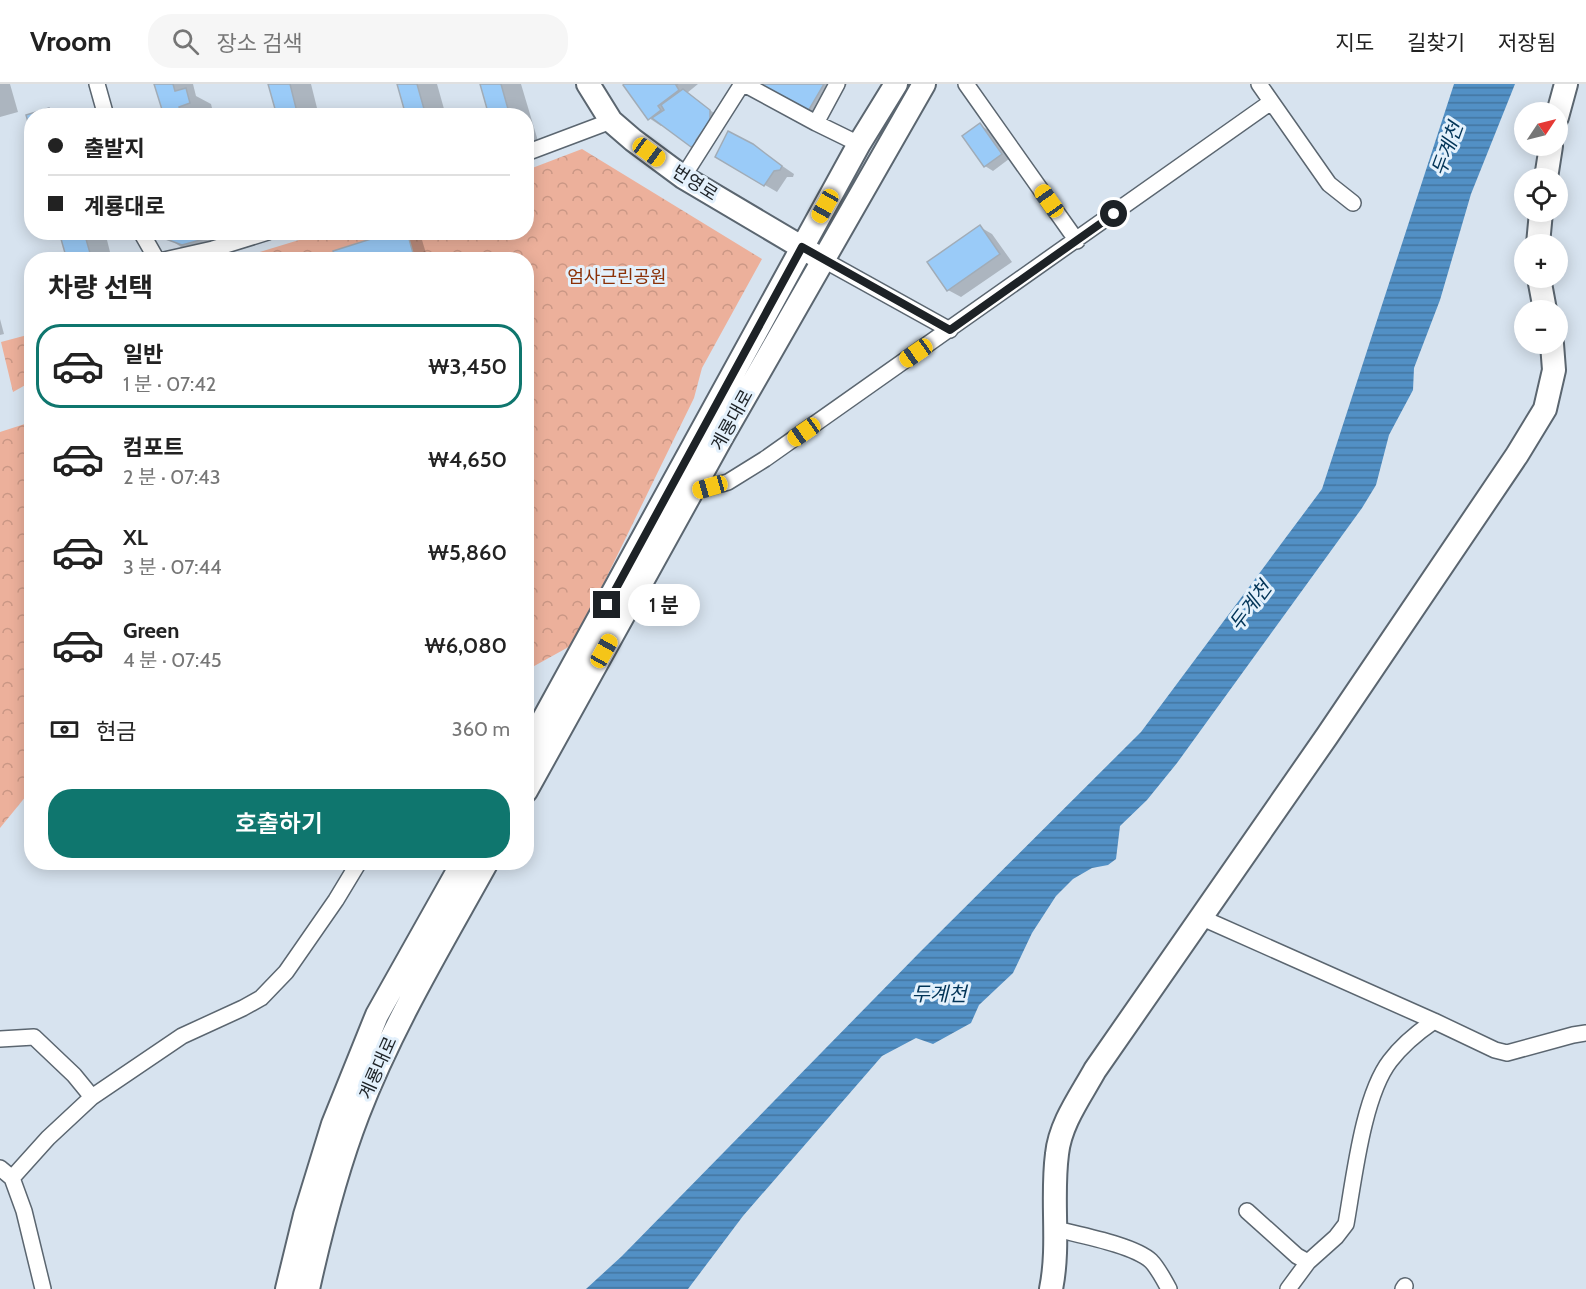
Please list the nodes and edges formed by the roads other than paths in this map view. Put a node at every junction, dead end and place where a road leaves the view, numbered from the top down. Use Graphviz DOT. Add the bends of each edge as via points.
graph roads {
  1 [pos="97,84"];
  2 [pos="588,84"];
  3 [pos="743,84"];
  4 [pos="837,84"];
  5 [pos="896,84"];
  6 [pos="924,84"];
  7 [pos="966,84"];
  8 [pos="1259,84"];
  9 [pos="1566,84"];
  10 [pos="1271,102"];
  11 [pos="1561,102"];
  12 [pos="104,108"];
  13 [pos="611,121"];
  14 [pos="816,123"];
  15 [pos="859,144"];
  16 [pos="534,150"];
  17 [pos="683,177"];
  18 [pos="1353,203"];
  19 [pos="242,240"];
  20 [pos="1077,241"];
  21 [pos="802,247"];
  22 [pos="200,252"];
  23 [pos="822,259"];
  24 [pos="950,330"];
  25 [pos="1553,354"];
  26 [pos="693,492"];
  27 [pos="534,736"];
  28 [pos="534,777"];
  29 [pos="354,870"];
  30 [pos="459,870"];
  31 [pos="483,870"];
  32 [pos="1200,917"];
  33 [pos="1434,1021"];
  34 [pos="1586,1033"];
  35 [pos="0,1040"];
  36 [pos="92,1097"];
  37 [pos="6,1173"];
  38 [pos="1247,1211"];
  39 [pos="1056,1229"];
  40 [pos="1308,1262"];
  41 [pos="43,1289"];
  42 [pos="287,1289"];
  43 [pos="308,1289"];
  44 [pos="1050,1289"];
  45 [pos="1169,1289"];
  46 [pos="1288,1289"];
  1 -- 12 [label="street"];
  2 -- 13 [label="main road, 번영로"];
  3 -- 14 [label="street"];
  3 -- 17 [label="street"];
  4 -- 14 [label="street"];
  5 -- 15 [label="main road, 계룡대로"];
  6 -- 23 [label="main road, 계룡대로"];
  7 -- 20 [label="street"];
  8 -- 10 [label="street"];
  9 -- 11 [label="main road"];
  10 -- 18 [label="street" via="1329,184"];
  10 -- 20 [label="street"];
  13 -- 16 [label="street"];
  13 -- 17 [label="main road, 번영로"];
  14 -- 15 [label="street"];
  15 -- 21 [label="main road, 계룡대로"];
  17 -- 21 [label="main road, 번영로"];
  19 -- 22 [label="street"];
  20 -- 24 [label="street"];
  21 -- 23 [label="main road, 번영로"];
  21 -- 27 [label="main road, 계룡대로"];
  23 -- 24 [label="street"];
  23 -- 26 [label="main road, 계룡대로"];
  24 -- 26 [label="street" via="765,459 728,482"];
  25 -- 32 [label="main road" via="1554,370 1545,409 1517,455"];
  26 -- 28 [label="main road, 계룡대로"];
  29 -- 36 [label="street" via="286,972 261,998 182,1036"];
  30 -- 42 [label="main road, 계룡대로" via="377,1015 333,1124"];
  31 -- 43 [label="main road, 계룡대로" via="405,1010 358,1114 324,1217"];
  32 -- 33 [label="street"];
  32 -- 39 [label="main road" via="1095,1070 1063,1128 1057,1154"];
  33 -- 34 [label="street" via="1507,1053"];
  33 -- 40 [label="street" via="1413,1035 1389,1061 1374,1089 1346,1224"];
  35 -- 36 [label="street" via="34,1037"];
  36 -- 37 [label="street"];
  37 -- 41 [label="street" via="24,1211"];
  38 -- 40 [label="street"];
  39 -- 44 [label="main road"];
  39 -- 45 [label="street" via="1140,1254 1151,1261"];
  40 -- 46 [label="street"];
}
